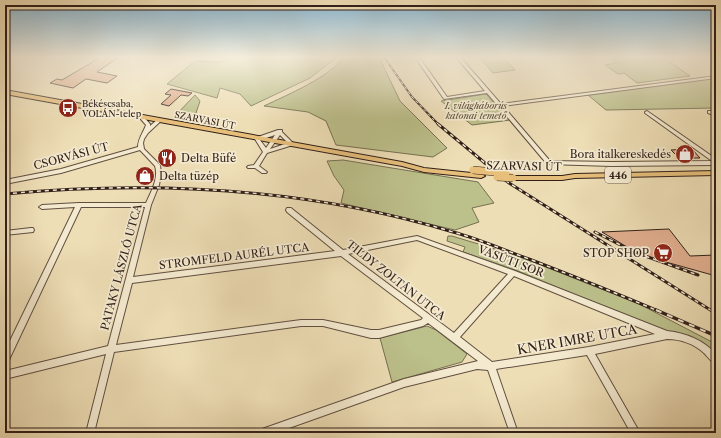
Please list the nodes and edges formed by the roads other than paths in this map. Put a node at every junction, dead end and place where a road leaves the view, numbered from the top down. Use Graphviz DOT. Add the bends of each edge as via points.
graph roads {
  1 [pos="431,77"];
  2 [pos="476,77"];
  3 [pos="713,77"];
  4 [pos="5,92"];
  5 [pos="488,92"];
  6 [pos="501,105"];
  7 [pos="647,112"];
  8 [pos="710,112"];
  9 [pos="716,116"];
  10 [pos="141,117"];
  11 [pos="160,120"];
  12 [pos="280,131"];
  13 [pos="145,133"];
  14 [pos="257,139"];
  15 [pos="272,142"];
  16 [pos="291,144"];
  17 [pos="141,148"];
  18 [pos="266,152"];
  19 [pos="716,163"];
  20 [pos="402,164"];
  21 [pos="264,172"];
  22 [pos="716,173"];
  23 [pos="575,176"];
  24 [pos="5,182"];
  25 [pos="79,205"];
  26 [pos="148,205"];
  27 [pos="42,207"];
  28 [pos="289,210"];
  29 [pos="31,230"];
  30 [pos="5,233"];
  31 [pos="342,253"];
  32 [pos="513,273"];
  33 [pos="129,280"];
  34 [pos="427,319"];
  35 [pos="668,335"];
  36 [pos="454,338"];
  37 [pos="111,349"];
  38 [pos="590,351"];
  39 [pos="713,353"];
  40 [pos="5,359"];
  41 [pos="716,360"];
  42 [pos="491,366"];
  43 [pos="5,376"];
  44 [pos="90,433"];
  45 [pos="262,433"];
  46 [pos="514,433"];
  47 [pos="636,433"];
  1 -- 5 [label="street" via="446,98"];
  2 -- 5 [label="street"];
  3 -- 6 [label="street"];
  4 -- 10 [label="main road, SZARVASI ÚT / 446"];
  5 -- 6 [label="street"];
  6 -- 19 [label="street" via="549,163"];
  7 -- 19 [label="street"];
  8 -- 9 [label="street"];
  10 -- 11 [label="main road, SZARVASI ÚT / 446"];
  10 -- 13 [label="street" via="148,125"];
  11 -- 13 [label="street"];
  11 -- 14 [label="main road, SZARVASI ÚT / 446"];
  12 -- 14 [label="street"];
  12 -- 15 [label="street"];
  12 -- 16 [label="street"];
  13 -- 17 [label="street" via="140,140"];
  14 -- 15 [label="main road, SZARVASI ÚT / 446"];
  14 -- 18 [label="street"];
  15 -- 16 [label="main road, SZARVASI ÚT / 446"];
  15 -- 18 [label="street"];
  16 -- 18 [label="street"];
  16 -- 20 [label="main road, SZARVASI ÚT / 446"];
  17 -- 24 [label="street, CSORVÁSI ÚT" via="61,171"];
  17 -- 26 [label="street, PATAKY LÁSZLÓ UTCA" via="159,169"];
  18 -- 21 [label="street" via="253,166"];
  20 -- 23 [label="main road, SZARVASI ÚT / 446, bridge"];
  20 -- 23 [label="main road, SZARVASI ÚT / 446, bridge" via="424,170 480,176"];
  22 -- 23 [label="main road, SZARVASI ÚT / 446"];
  25 -- 26 [label="street"];
  25 -- 27 [label="street"];
  25 -- 40 [label="street"];
  26 -- 33 [label="street, PATAKY LÁSZLÓ UTCA"];
  28 -- 31 [label="street, TILDY ZOLTÁN UTCA"];
  29 -- 30 [label="street"];
  31 -- 32 [label="street, VASÚTI SOR" via="417,238"];
  31 -- 33 [label="street, STROMFELD AURÉL UTCA"];
  31 -- 34 [label="street, TILDY ZOLTÁN UTCA"];
  32 -- 35 [label="street, VASÚTI SOR"];
  32 -- 36 [label="street"];
  33 -- 37 [label="street, PATAKY LÁSZLÓ UTCA"];
  34 -- 36 [label="street, TILDY ZOLTÁN UTCA"];
  34 -- 37 [label="street" via="423,323 379,334 313,322"];
  35 -- 38 [label="street, KNER IMRE UTCA"];
  35 -- 39 [label="street" via="689,338"];
  36 -- 42 [label="street, TILDY ZOLTÁN UTCA"];
  37 -- 43 [label="street"];
  37 -- 44 [label="street, PATAKY LÁSZLÓ UTCA"];
  38 -- 42 [label="street, KNER IMRE UTCA"];
  38 -- 47 [label="street"];
  39 -- 41 [label="street"];
  42 -- 45 [label="street, KNER IMRE UTCA" via="477,365 404,383"];
  42 -- 46 [label="street"];
}
